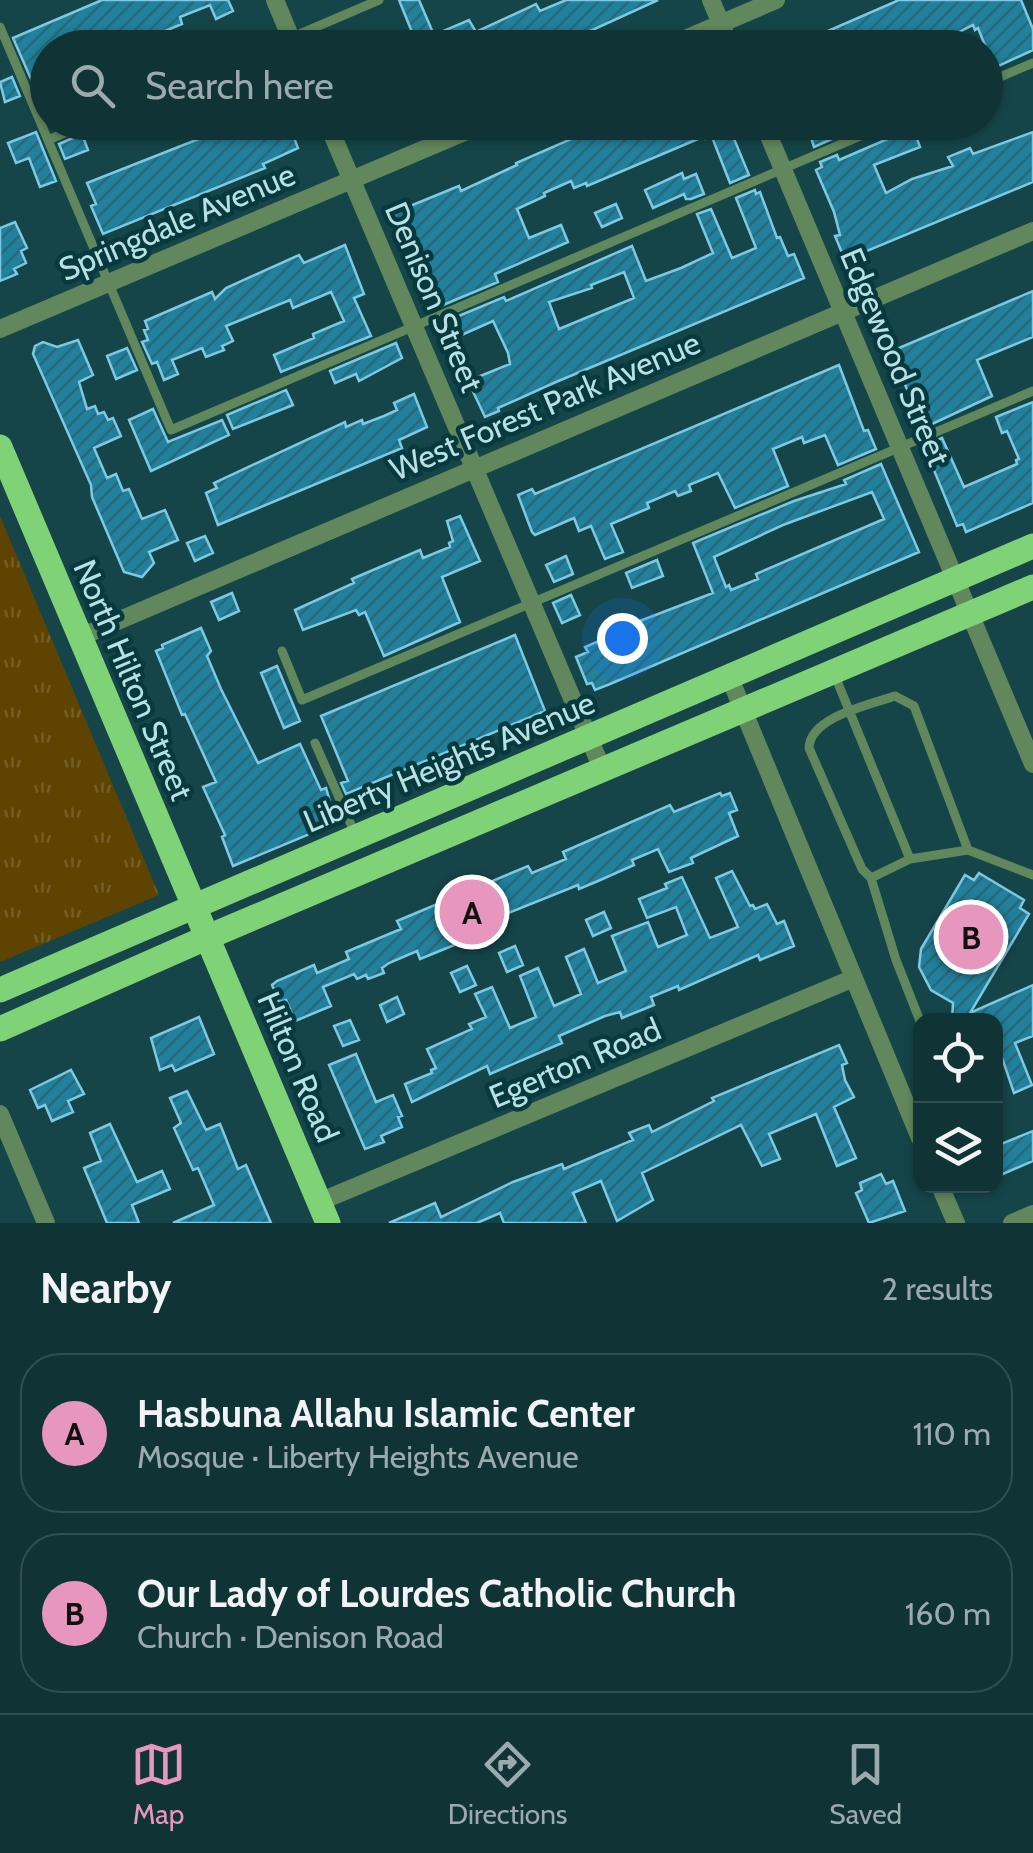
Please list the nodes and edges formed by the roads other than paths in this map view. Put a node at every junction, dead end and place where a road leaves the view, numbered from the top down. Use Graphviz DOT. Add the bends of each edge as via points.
graph roads {
  1 [pos="275,0"];
  2 [pos="379,0"];
  3 [pos="711,0"];
  4 [pos="776,0"];
  5 [pos="721,23"];
  6 [pos="0,27"];
  7 [pos="288,30"];
  8 [pos="318,30"];
  9 [pos="705,30"];
  10 [pos="724,30"];
  11 [pos="1033,63"];
  12 [pos="1003,76"];
  13 [pos="30,98"];
  14 [pos="48,140"];
  15 [pos="335,140"];
  16 [pos="446,140"];
  17 [pos="770,140"];
  18 [pos="852,140"];
  19 [pos="783,170"];
  20 [pos="352,180"];
  21 [pos="1033,230"];
  22 [pos="108,283"];
  23 [pos="843,312"];
  24 [pos="414,325"];
  25 [pos="0,329"];
  26 [pos="1033,391"];
  27 [pos="900,446"];
  28 [pos="0,447"];
  29 [pos="474,469"];
  30 [pos="1033,546"];
  31 [pos="956,579"];
  32 [pos="1033,588"];
  33 [pos="531,603"];
  34 [pos="971,614"];
  35 [pos="80,637"];
  36 [pos="282,651"];
  37 [pos="834,672"];
  38 [pos="729,676"];
  39 [pos="744,711"];
  40 [pos="850,711"];
  41 [pos="588,737"];
  42 [pos="1028,738"];
  43 [pos="315,743"];
  44 [pos="1033,764"];
  45 [pos="603,772"];
  46 [pos="356,838"];
  47 [pos="968,850"];
  48 [pos="910,858"];
  49 [pos="1033,874"];
  50 [pos="871,878"];
  51 [pos="194,906"];
  52 [pos="208,937"];
  53 [pos="854,978"];
  54 [pos="0,990"];
  55 [pos="917,1013"];
  56 [pos="0,1030"];
  57 [pos="0,1114"];
  58 [pos="913,1116"];
  59 [pos="943,1193"];
  60 [pos="324,1212"];
  61 [pos="1033,1214"];
  62 [pos="46,1223"];
  63 [pos="956,1223"];
  64 [pos="1012,1223"];
  1 -- 7 [label="street"];
  2 -- 8 [label="lane"];
  3 -- 5 [label="street"];
  4 -- 5 [label="street"];
  5 -- 9 [label="street"];
  5 -- 10 [label="street"];
  6 -- 13 [label="lane"];
  11 -- 12 [label="lane"];
  14 -- 22 [label="lane"];
  15 -- 20 [label="street, Denison Street"];
  16 -- 20 [label="street, Springdale Avenue"];
  17 -- 19 [label="street, Edgewood Street"];
  18 -- 19 [label="lane"];
  19 -- 23 [label="street, Edgewood Street"];
  19 -- 24 [label="lane"];
  20 -- 22 [label="street, Springdale Avenue"];
  20 -- 24 [label="street, Denison Street"];
  21 -- 23 [label="street, West Forest Park Avenue"];
  22 -- 24 [label="lane" via="171,430"];
  22 -- 25 [label="street, Springdale Avenue"];
  23 -- 27 [label="street, Edgewood Street"];
  23 -- 29 [label="street, West Forest Park Avenue"];
  24 -- 29 [label="street, Denison Street"];
  26 -- 27 [label="lane"];
  27 -- 31 [label="street, Edgewood Street"];
  27 -- 33 [label="lane"];
  28 -- 35 [label="main road, North Hilton Street"];
  29 -- 33 [label="street, Denison Street"];
  29 -- 35 [label="street, West Forest Park Avenue"];
  30 -- 31 [label="main road, Liberty Heights Avenue"];
  31 -- 34 [label="street, Edgewood Street"];
  31 -- 38 [label="main road, Liberty Heights Avenue"];
  32 -- 34 [label="main road, Liberty Heights Avenue"];
  33 -- 36 [label="lane" via="302,700"];
  33 -- 41 [label="street, Denison Street"];
  34 -- 37 [label="main road, Liberty Heights Avenue"];
  34 -- 42 [label="street, Edgewood Street"];
  35 -- 51 [label="main road, North Hilton Street"];
  37 -- 39 [label="main road, Liberty Heights Avenue"];
  37 -- 40 [label="lane"];
  38 -- 39 [label="street"];
  38 -- 41 [label="main road, Liberty Heights Avenue"];
  39 -- 45 [label="main road, Liberty Heights Avenue"];
  39 -- 53 [label="street"];
  40 -- 47 [label="lane" via="895,696 914,706"];
  40 -- 48 [label="lane"];
  40 -- 50 [label="lane" via="818,727 809,748"];
  41 -- 45 [label="street, Denison Street"];
  41 -- 46 [label="main road, Liberty Heights Avenue"];
  42 -- 44 [label="street, Edgewood Street"];
  43 -- 46 [label="lane"];
  45 -- 52 [label="main road, Liberty Heights Avenue"];
  46 -- 51 [label="main road, Liberty Heights Avenue"];
  47 -- 48 [label="lane"];
  47 -- 49 [label="lane"];
  48 -- 50 [label="lane"];
  50 -- 55 [label="lane"];
  51 -- 52 [label="main road, North Hilton Street"];
  51 -- 54 [label="main road, Liberty Heights Avenue"];
  52 -- 56 [label="main road, Liberty Heights Avenue"];
  52 -- 60 [label="main road, Hilton Road"];
  53 -- 58 [label="street"];
  53 -- 60 [label="street, Egerton Road"];
  57 -- 62 [label="street"];
  59 -- 63 [label="street"];
  61 -- 64 [label="street"];
}
